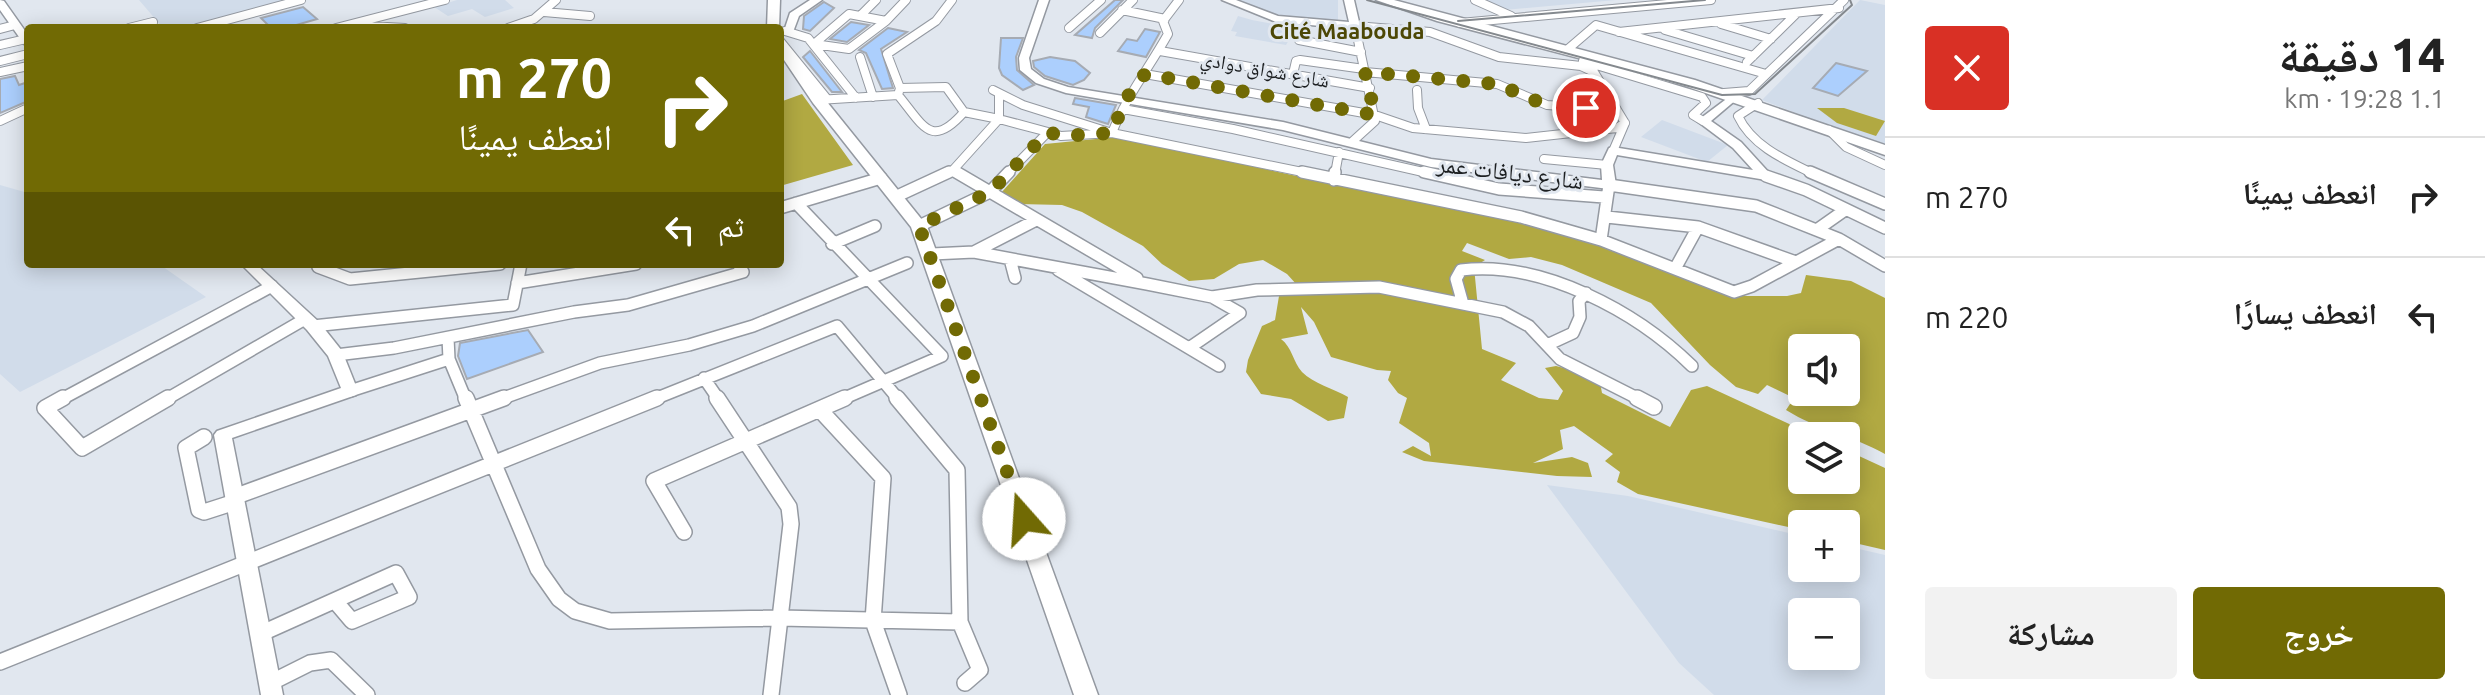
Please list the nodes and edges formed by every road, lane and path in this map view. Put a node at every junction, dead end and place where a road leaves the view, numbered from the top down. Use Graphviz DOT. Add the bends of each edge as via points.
graph roads {
  1 [pos="301,0"];
  2 [pos="445,0"];
  3 [pos="556,0"];
  4 [pos="774,0"];
  5 [pos="817,0"];
  6 [pos="876,0"];
  7 [pos="906,0"];
  8 [pos="952,0"];
  9 [pos="1044,0"];
  10 [pos="1101,0"];
  11 [pos="1133,0"];
  12 [pos="1179,0"];
  13 [pos="1227,0"];
  14 [pos="1349,0"];
  15 [pos="1382,0"];
  16 [pos="1475,0"];
  17 [pos="1711,0"];
  18 [pos="0,4"];
  19 [pos="1841,4"];
  20 [pos="1122,10"];
  21 [pos="544,12"];
  22 [pos="1796,14"];
  23 [pos="861,15"];
  24 [pos="590,16"];
  25 [pos="1511,16"];
  26 [pos="1165,19"];
  27 [pos="8,21"];
  28 [pos="886,21"];
  29 [pos="153,22"];
  30 [pos="1714,22"];
  31 [pos="1456,23"];
  32 [pos="145,24"];
  33 [pos="212,24"];
  34 [pos="352,24"];
  35 [pos="517,24"];
  36 [pos="778,24"];
  37 [pos="1355,26"];
  38 [pos="1069,28"];
  39 [pos="1658,28"];
  40 [pos="0,29"];
  41 [pos="784,32"];
  42 [pos="1619,32"];
  43 [pos="1100,33"];
  44 [pos="784,35"];
  45 [pos="24,38"];
  46 [pos="1771,39"];
  47 [pos="1299,40"];
  48 [pos="24,41"];
  49 [pos="784,41"];
  50 [pos="813,44"];
  51 [pos="0,45"];
  52 [pos="1160,51"];
  53 [pos="1361,52"];
  54 [pos="1566,52"];
  55 [pos="24,55"];
  56 [pos="1753,56"];
  57 [pos="860,57"];
  58 [pos="0,61"];
  59 [pos="24,67"];
  60 [pos="1742,67"];
  61 [pos="1365,71"];
  62 [pos="0,72"];
  63 [pos="1145,74"];
  64 [pos="1293,74"];
  65 [pos="1766,74"];
  66 [pos="1370,88"];
  67 [pos="1417,90"];
  68 [pos="899,92"];
  69 [pos="873,97"];
  70 [pos="856,98"];
  71 [pos="1743,98"];
  72 [pos="823,100"];
  73 [pos="1124,105"];
  74 [pos="24,110"];
  75 [pos="1617,110"];
  76 [pos="964,112"];
  77 [pos="1375,115"];
  78 [pos="999,119"];
  79 [pos="0,121"];
  80 [pos="1703,121"];
  81 [pos="1625,123"];
  82 [pos="1740,123"];
  83 [pos="1426,129"];
  84 [pos="1829,130"];
  85 [pos="1048,132"];
  86 [pos="1112,133"];
  87 [pos="1540,136"];
  88 [pos="1353,141"];
  89 [pos="1885,150"];
  90 [pos="1613,151"];
  91 [pos="1339,152"];
  92 [pos="1794,155"];
  93 [pos="1781,156"];
  94 [pos="1544,159"];
  95 [pos="1607,165"];
  96 [pos="1885,165"];
  97 [pos="953,170"];
  98 [pos="1766,176"];
  99 [pos="881,178"];
  100 [pos="1552,178"];
  101 [pos="1334,180"];
  102 [pos="1606,191"];
  103 [pos="990,192"];
  104 [pos="1885,196"];
  105 [pos="895,197"];
  106 [pos="796,203"];
  107 [pos="1885,204"];
  108 [pos="784,207"];
  109 [pos="1845,210"];
  110 [pos="1607,217"];
  111 [pos="1036,220"];
  112 [pos="875,226"];
  113 [pos="919,226"];
  114 [pos="1698,227"];
  115 [pos="1885,228"];
  116 [pos="1818,229"];
  117 [pos="1839,239"];
  118 [pos="1601,240"];
  119 [pos="832,244"];
  120 [pos="974,252"];
  121 [pos="932,254"];
  122 [pos="1010,259"];
  123 [pos="1796,262"];
  124 [pos="907,263"];
  125 [pos="1885,266"];
  126 [pos="1052,267"];
  127 [pos="1676,267"];
  128 [pos="255,268"];
  129 [pos="321,268"];
  130 [pos="353,268"];
  131 [pos="460,268"];
  132 [pos="520,268"];
  133 [pos="611,268"];
  134 [pos="740,268"];
  135 [pos="1015,278"];
  136 [pos="350,279"];
  137 [pos="867,281"];
  138 [pos="517,283"];
  139 [pos="1147,284"];
  140 [pos="272,286"];
  141 [pos="1586,293"];
  142 [pos="1212,297"];
  143 [pos="1463,304"];
  144 [pos="309,322"];
  145 [pos="448,338"];
  146 [pos="1547,345"];
  147 [pos="1189,348"];
  148 [pos="336,355"];
  149 [pos="449,359"];
  150 [pos="1219,366"];
  151 [pos="1692,366"];
  152 [pos="704,378"];
  153 [pos="883,384"];
  154 [pos="350,391"];
  155 [pos="1654,407"];
  156 [pos="471,410"];
  157 [pos="821,411"];
  158 [pos="204,437"];
  159 [pos="746,442"];
  160 [pos="495,462"];
  161 [pos="234,499"];
  162 [pos="684,532"];
  163 [pos="246,562"];
  164 [pos="335,601"];
  165 [pos="780,618"];
  166 [pos="873,621"];
  167 [pos="960,622"];
  168 [pos="260,634"];
  169 [pos="0,662"];
  170 [pos="965,683"];
  171 [pos="271,689"];
  172 [pos="367,695"];
  173 [pos="771,695"];
  174 [pos="899,695"];
  175 [pos="1086,695"];
  1 -- 33 [label="street"];
  2 -- 34 [label="street"];
  3 -- 21 [label="street"];
  4 -- 36 [label="main road"];
  5 -- 41 [label="street" via="794,15 792,27"];
  6 -- 23 [label="street"];
  7 -- 28 [label="street"];
  8 -- 68 [label="street" via="936,21 887,54"];
  9 -- 73 [label="street, شارع ديافات عمر" via="1024,58 1026,70 1051,86"];
  10 -- 38 [label="street"];
  11 -- 20 [label="street"];
  12 -- 26 [label="street"];
  13 -- 37 [label="street" via="1276,19"];
  14 -- 37 [label="street"];
  15 -- 31 [label="main road"];
  16 -- 25 [label="street"];
  17 -- 25 [label="street"];
  18 -- 27 [label="street"];
  19 -- 22 [label="street"];
  19 -- 65 [label="street"];
  20 -- 26 [label="street"];
  20 -- 43 [label="street"];
  21 -- 24 [label="street"];
  21 -- 35 [label="street"];
  22 -- 30 [label="street"];
  22 -- 46 [label="street"];
  23 -- 28 [label="street"];
  23 -- 50 [label="street" via="847,15"];
  25 -- 31 [label="street"];
  26 -- 52 [label="street" via="1168,34"];
  27 -- 40 [label="street"];
  27 -- 45 [label="street"];
  28 -- 50 [label="street" via="849,49"];
  29 -- 32 [label="street"];
  30 -- 39 [label="street"];
  30 -- 46 [label="street"];
  31 -- 54 [label="main road"];
  37 -- 53 [label="street"];
  37 -- 75 [label="street" via="1430,32 1499,57 1581,66 1594,72"];
  39 -- 42 [label="street"];
  39 -- 56 [label="street"];
  42 -- 54 [label="street" via="1596,25"];
  42 -- 60 [label="street"];
  44 -- 50 [label="street" via="804,36"];
  46 -- 56 [label="street"];
  47 -- 53 [label="street"];
  48 -- 51 [label="street"];
  49 -- 72 [label="main road"];
  50 -- 70 [label="street"];
  52 -- 63 [label="street"];
  52 -- 64 [label="street, شارع شواق دوادي"];
  53 -- 61 [label="street"];
  54 -- 71 [label="main road"];
  54 -- 80 [label="street" via="1702,97 1706,103 1693,115"];
  55 -- 58 [label="street"];
  56 -- 60 [label="street"];
  57 -- 69 [label="street"];
  59 -- 62 [label="street"];
  60 -- 65 [label="street"];
  61 -- 64 [label="street" via="1300,60"];
  61 -- 66 [label="street"];
  61 -- 75 [label="street" via="1497,84 1547,105"];
  63 -- 73 [label="street"];
  63 -- 77 [label="street"];
  64 -- 66 [label="street, شارع شواق دوادي"];
  65 -- 71 [label="street"];
  66 -- 77 [label="street"];
  67 -- 83 [label="street"];
  68 -- 69 [label="street"];
  68 -- 76 [label="street" via="946,87"];
  68 -- 76 [label="street" via="937,133"];
  69 -- 70 [label="street"];
  70 -- 72 [label="street"];
  71 -- 80 [label="street"];
  71 -- 82 [label="street"];
  71 -- 84 [label="main road"];
  72 -- 99 [label="main road"];
  73 -- 86 [label="street"];
  73 -- 88 [label="street, شارع ديافات عمر"];
  73 -- 91 [label="street"];
  74 -- 79 [label="street"];
  75 -- 81 [label="street"];
  76 -- 78 [label="street"];
  77 -- 83 [label="street"];
  77 -- 88 [label="street"];
  78 -- 85 [label="street"];
  78 -- 86 [label="street" via="996,92"];
  78 -- 97 [label="street"];
  80 -- 98 [label="street" via="1737,145"];
  81 -- 87 [label="street"];
  81 -- 90 [label="street"];
  82 -- 92 [label="street"];
  82 -- 93 [label="street"];
  83 -- 87 [label="street"];
  84 -- 89 [label="main road"];
  84 -- 96 [label="street" via="1846,147"];
  85 -- 86 [label="street"];
  85 -- 103 [label="street"];
  86 -- 101 [label="street"];
  87 -- 94 [label="street"];
  88 -- 100 [label="street, شارع ديافات عمر" via="1431,163"];
  90 -- 95 [label="street"];
  90 -- 98 [label="street"];
  91 -- 101 [label="street"];
  91 -- 102 [label="street" via="1499,189"];
  92 -- 93 [label="street"];
  92 -- 104 [label="street"];
  93 -- 107 [label="street"];
  94 -- 95 [label="street"];
  94 -- 100 [label="street"];
  95 -- 102 [label="street"];
  97 -- 103 [label="street"];
  97 -- 105 [label="street"];
  98 -- 109 [label="street"];
  99 -- 105 [label="main road"];
  99 -- 106 [label="street"];
  100 -- 102 [label="street, شارع ديافات عمر"];
  101 -- 118 [label="street" via="1442,199"];
  102 -- 110 [label="street"];
  102 -- 116 [label="street, شارع ديافات عمر" via="1756,206"];
  103 -- 111 [label="street"];
  103 -- 113 [label="street"];
  105 -- 113 [label="main road"];
  106 -- 108 [label="street"];
  106 -- 119 [label="street"];
  109 -- 115 [label="street"];
  109 -- 116 [label="street"];
  110 -- 114 [label="street"];
  110 -- 118 [label="street"];
  111 -- 120 [label="street"];
  111 -- 139 [label="street"];
  112 -- 119 [label="street"];
  113 -- 121 [label="main road"];
  114 -- 123 [label="street"];
  114 -- 127 [label="street"];
  116 -- 117 [label="street, شارع ديافات عمر"];
  117 -- 123 [label="street"];
  117 -- 125 [label="street, شارع ديافات عمر"];
  118 -- 127 [label="street"];
  119 -- 137 [label="street"];
  120 -- 121 [label="street"];
  120 -- 122 [label="street"];
  121 -- 175 [label="main road"];
  122 -- 126 [label="street"];
  122 -- 135 [label="street"];
  123 -- 127 [label="street" via="1734,292"];
  124 -- 137 [label="street"];
  126 -- 139 [label="street"];
  126 -- 147 [label="street"];
  128 -- 140 [label="street"];
  129 -- 136 [label="street"];
  130 -- 136 [label="street"];
  131 -- 136 [label="street"];
  132 -- 138 [label="street"];
  133 -- 138 [label="street"];
  134 -- 145 [label="street" via="743,272 649,300"];
  137 -- 153 [label="street" via="942,356"];
  137 -- 156 [label="street" via="730,333 633,353"];
  138 -- 144 [label="street" via="513,305"];
  139 -- 142 [label="street"];
  140 -- 144 [label="street"];
  140 -- 144 [label="street" via="45,408 82,448"];
  141 -- 143 [label="street" via="1481,267 1457,273"];
  141 -- 146 [label="street" via="1577,306 1580,317 1573,333"];
  141 -- 151 [label="street" via="1653,329"];
  142 -- 143 [label="street" via="1367,286"];
  142 -- 147 [label="street" via="1240,313"];
  143 -- 146 [label="street" via="1518,318"];
  144 -- 148 [label="street"];
  145 -- 148 [label="street"];
  145 -- 149 [label="street"];
  146 -- 155 [label="street" via="1560,359"];
  147 -- 150 [label="street"];
  148 -- 154 [label="street"];
  149 -- 154 [label="street"];
  149 -- 156 [label="street"];
  152 -- 153 [label="street" via="837,326"];
  152 -- 159 [label="street"];
  152 -- 160 [label="street"];
  153 -- 157 [label="street"];
  153 -- 167 [label="street" via="957,470"];
  154 -- 161 [label="street" via="223,435"];
  156 -- 160 [label="street"];
  156 -- 161 [label="street"];
  157 -- 159 [label="street"];
  157 -- 166 [label="street" via="883,478"];
  158 -- 161 [label="street" via="186,448 199,510"];
  159 -- 162 [label="street" via="654,481"];
  159 -- 165 [label="street" via="789,507"];
  160 -- 163 [label="street"];
  160 -- 165 [label="street" via="538,569 566,607 610,621"];
  161 -- 163 [label="street"];
  163 -- 168 [label="street"];
  163 -- 169 [label="street"];
  164 -- 168 [label="street"];
  165 -- 166 [label="street"];
  165 -- 173 [label="street"];
  166 -- 167 [label="street"];
  166 -- 174 [label="street"];
  167 -- 170 [label="street" via="980,670"];
  168 -- 171 [label="street"];
  171 -- 172 [label="street" via="310,663 331,660"];
}
